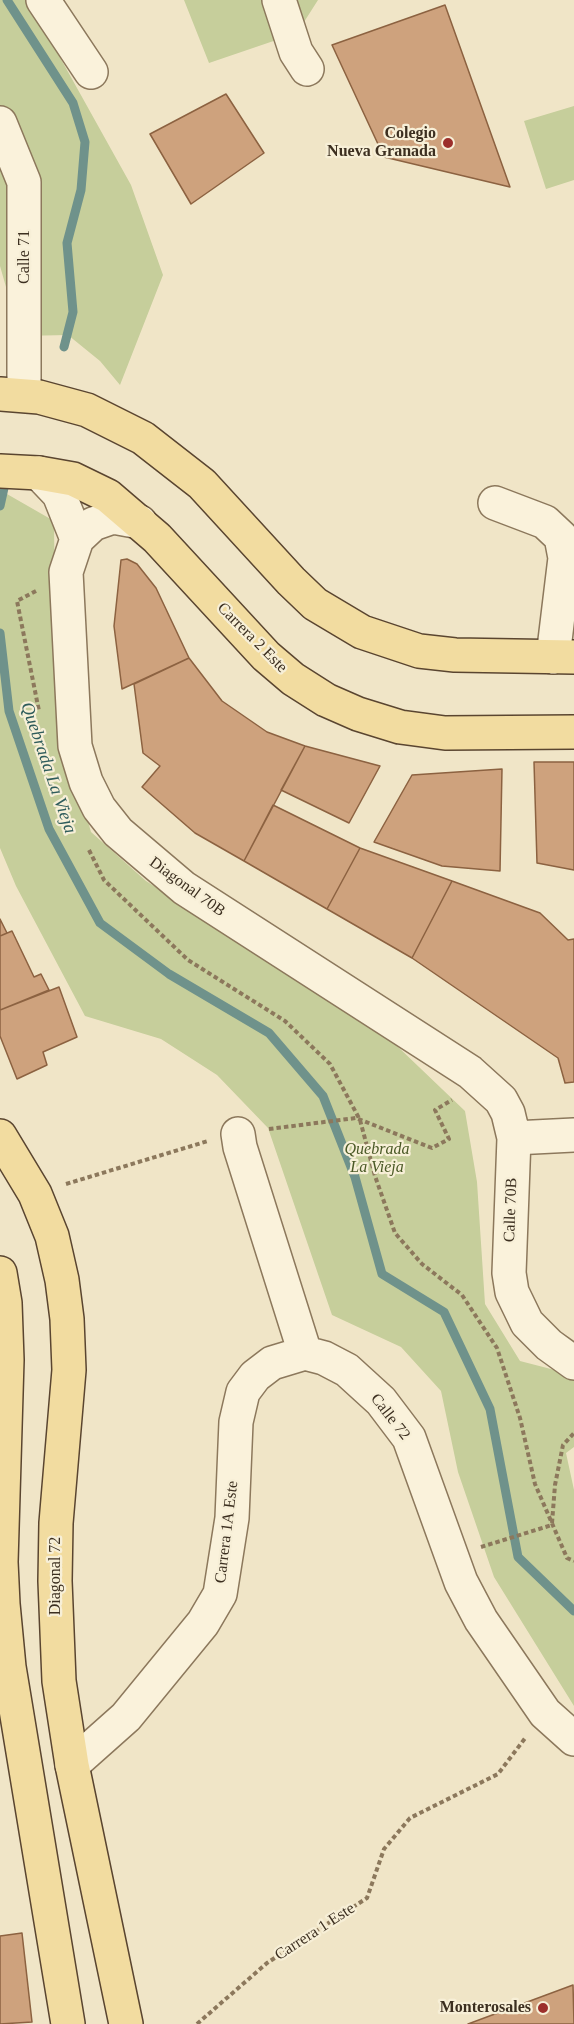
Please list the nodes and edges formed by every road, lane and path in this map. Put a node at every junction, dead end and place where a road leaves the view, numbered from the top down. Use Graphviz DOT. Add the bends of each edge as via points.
graph roads {
  1 [pos="43,0"];
  2 [pos="279,0"];
  3 [pos="307,69"];
  4 [pos="91,72"];
  5 [pos="0,123"];
  6 [pos="11,394"];
  7 [pos="0,471"];
  8 [pos="39,473"];
  9 [pos="495,503"];
  10 [pos="140,522"];
  11 [pos="77,539"];
  12 [pos="40,588"];
  13 [pos="563,657"];
  14 [pos="40,716"];
  15 [pos="574,732"];
  16 [pos="84,840"];
  17 [pos="470,1072"];
  18 [pos="358,1119"];
  19 [pos="511,1125"];
  20 [pos="574,1135"];
  21 [pos="0,1136"];
  22 [pos="239,1140"];
  23 [pos="63,1186"];
  24 [pos="0,1273"];
  25 [pos="305,1353"];
  26 [pos="574,1363"];
  27 [pos="574,1433"];
  28 [pos="552,1525"];
  29 [pos="504,1540"];
  30 [pos="574,1561"];
  31 [pos="545,1713"];
  32 [pos="574,1738"];
  33 [pos="72,1765"];
  34 [pos="68,2024"];
  35 [pos="126,2024"];
  36 [pos="197,2024"];
  1 -- 4 [label="street"];
  2 -- 3 [label="street" via="296,52"];
  5 -- 6 [label="street, Calle 71" via="24,182 24,386"];
  6 -- 13 [label="main road" via="60,402 104,417 167,455 202,484 315,604 362,632 419,651"];
  7 -- 8 [label="main road, Carrera 2 Este"];
  8 -- 10 [label="main road, Carrera 2 Este" via="90,487"];
  8 -- 11 [label="street" via="59,494"];
  9 -- 13 [label="street" via="545,522 561,537 565,558"];
  10 -- 11 [label="street" via="113,517 99,520"];
  10 -- 15 [label="main road, Carrera 2 Este" via="266,656 326,700 358,714 411,728 445,732"];
  11 -- 17 [label="street, Diagonal 70B" via="66,572 75,746 99,808 125,839 184,888"];
  12 -- 14 [label="path" via="17,601"];
  16 -- 18 [label="path" via="104,880 188,960 285,1021 330,1064"];
  17 -- 18 [label="path" via="455,1098 435,1110 449,1139 432,1148"];
  17 -- 19 [label="street, Diagonal 70B" via="492,1089"];
  18 -- 22 [label="path" via="310,1124"];
  18 -- 28 [label="path" via="395,1233 422,1264 462,1295 496,1348"];
  19 -- 20 [label="street"];
  19 -- 26 [label="street, Calle 70B" via="509,1273 517,1306 527,1323"];
  21 -- 33 [label="main road, Diagonal 72" via="35,1194 52,1236 67,1319 69,1370 55,1581 58,1681"];
  22 -- 23 [label="path" via="228,1151 222,1136"];
  22 -- 25 [label="street"];
  24 -- 34 [label="main road" via="7,1360 3,1604 9,1667"];
  25 -- 31 [label="street, Calle 72" via="347,1370 381,1401 409,1438 461,1582 481,1620"];
  25 -- 33 [label="street, Carrera 1A Este" via="272,1363 243,1392 236,1422 232,1518 220,1594 126,1717"];
  27 -- 28 [label="path" via="563,1445"];
  28 -- 29 [label="path"];
  28 -- 30 [label="path" via="567,1558"];
  31 -- 32 [label="street, Calle 72"];
  31 -- 36 [label="path, Carrera 1 Este" via="498,1774 410,1818 384,1849 367,1898 267,1963"];
  33 -- 35 [label="main road, Diagonal 72"];
}
